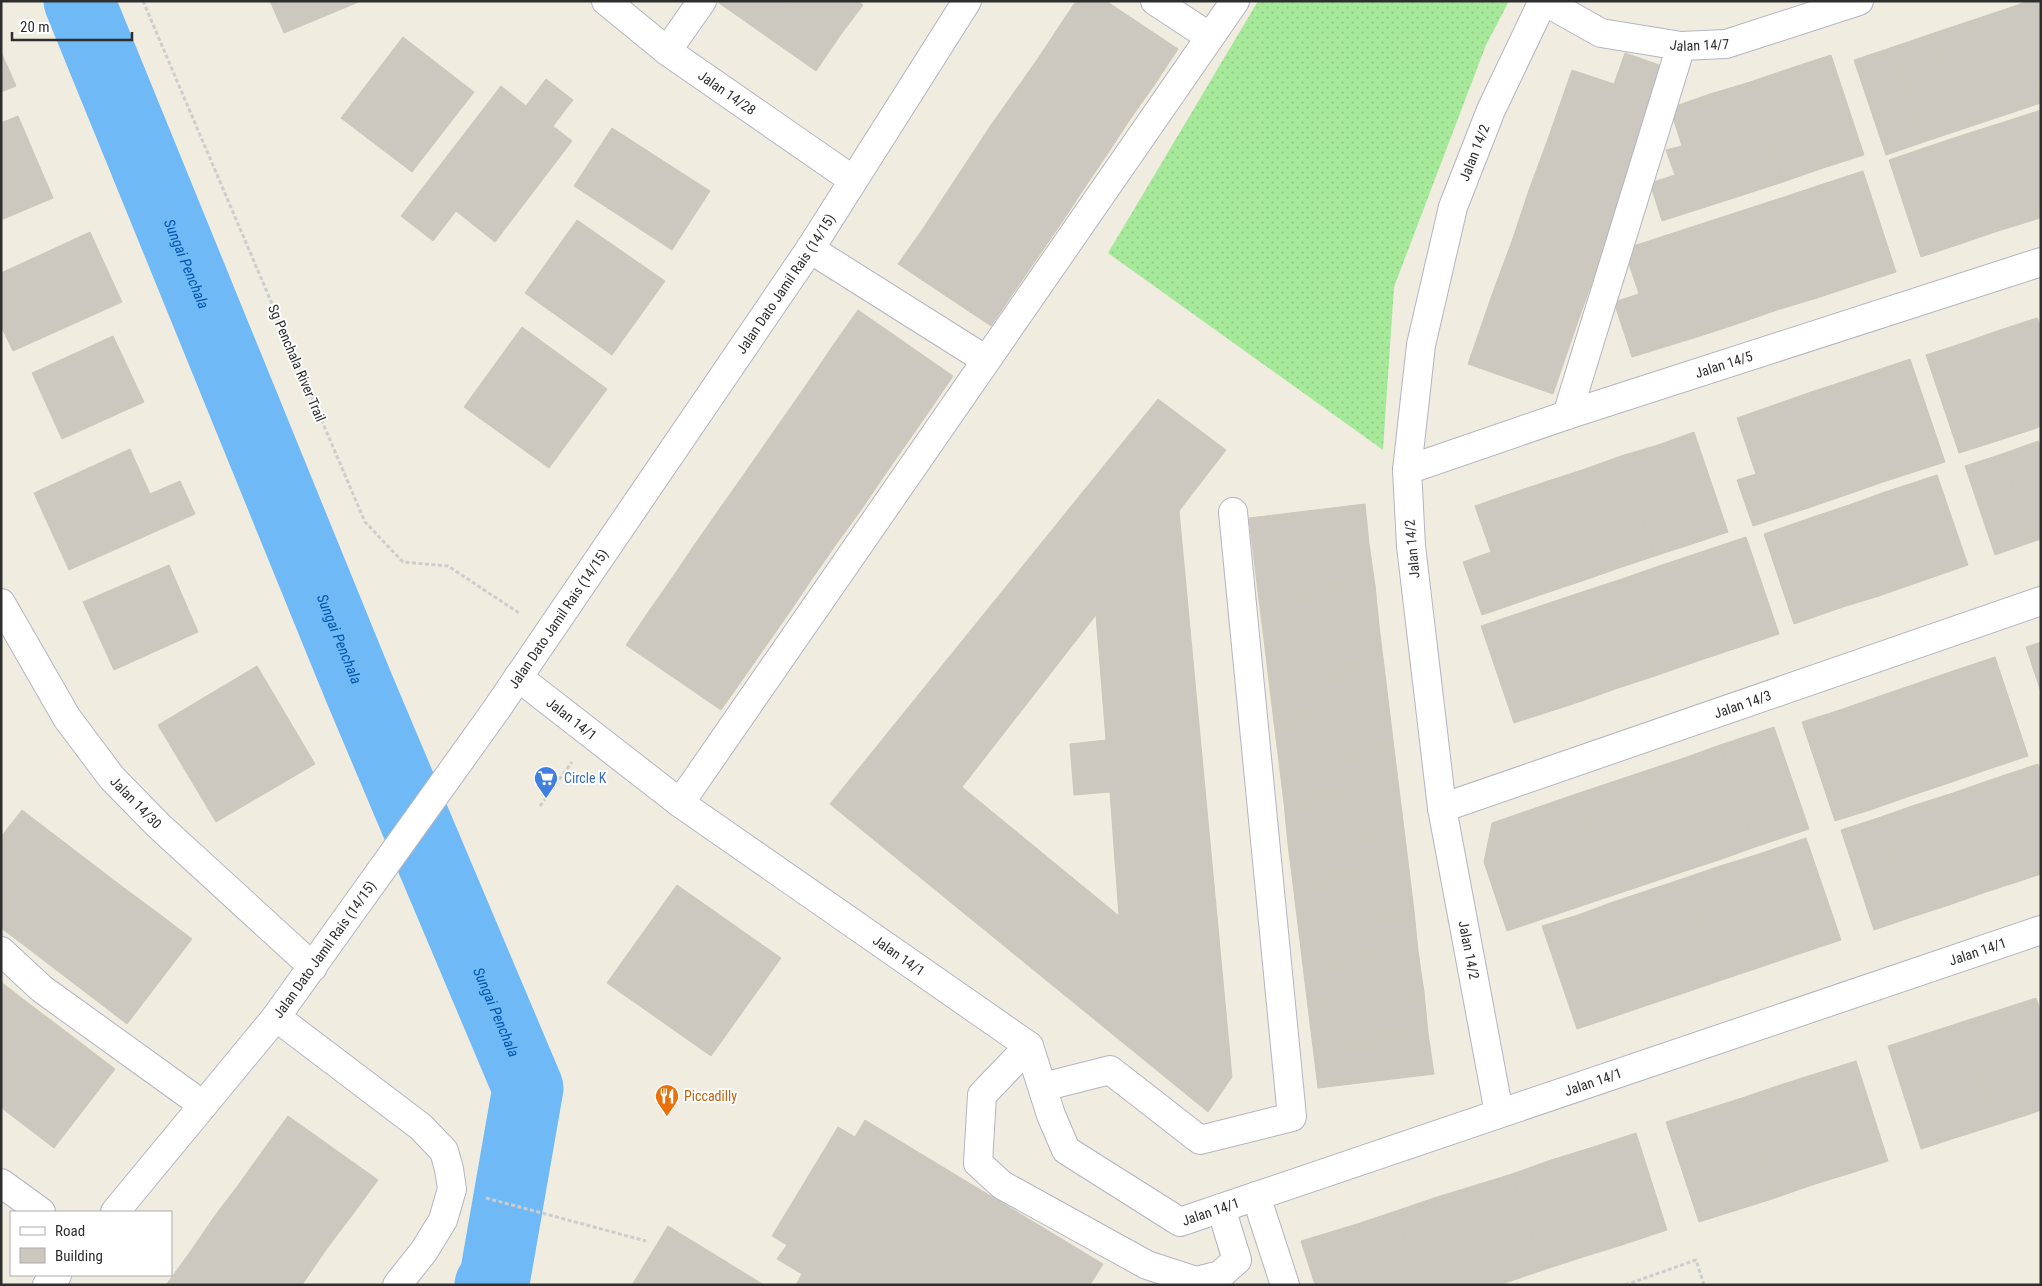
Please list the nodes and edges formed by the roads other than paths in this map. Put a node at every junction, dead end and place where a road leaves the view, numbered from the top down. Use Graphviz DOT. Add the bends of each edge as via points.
graph roads {
  1 [pos="606,1"];
  2 [pos="702,1"];
  3 [pos="968,1"];
  4 [pos="1155,1"];
  5 [pos="1235,1"];
  6 [pos="1543,1"];
  7 [pos="1859,1"];
  8 [pos="1210,37"];
  9 [pos="1681,46"];
  10 [pos="667,51"];
  11 [pos="853,180"];
  12 [pos="810,248"];
  13 [pos="2041,262"];
  14 [pos="986,360"];
  15 [pos="1567,415"];
  16 [pos="1407,470"];
  17 [pos="1233,512"];
  18 [pos="2041,601"];
  19 [pos="1,604"];
  20 [pos="518,677"];
  21 [pos="680,802"];
  22 [pos="1442,808"];
  23 [pos="2041,930"];
  24 [pos="1,951"];
  25 [pos="313,967"];
  26 [pos="276,1017"];
  27 [pos="1029,1046"];
  28 [pos="1043,1087"];
  29 [pos="203,1105"];
  30 [pos="1499,1113"];
  31 [pos="1,1183"];
  32 [pos="1256,1196"];
  33 [pos="1221,1208"];
  34 [pos="40,1211"];
  35 [pos="116,1211"];
  36 [pos="56,1276"];
  37 [pos="47,1285"];
  38 [pos="397,1285"];
  39 [pos="1286,1285"];
  1 -- 10 [label="street, Jalan 14/28"];
  2 -- 10 [label="street"];
  3 -- 11 [label="street, Jalan Dato Jamil Rais (14/15)"];
  4 -- 8 [label="street"];
  5 -- 8 [label="street"];
  6 -- 9 [label="street, Jalan 14/7" via="1601,33"];
  6 -- 16 [label="street, Jalan 14/2" via="1491,110 1453,207 1421,345"];
  7 -- 9 [label="street, Jalan 14/7" via="1726,44"];
  8 -- 14 [label="street"];
  9 -- 15 [label="street"];
  10 -- 11 [label="street, Jalan 14/28"];
  11 -- 12 [label="street, Jalan Dato Jamil Rais (14/15)"];
  12 -- 14 [label="street"];
  12 -- 20 [label="street, Jalan Dato Jamil Rais (14/15)"];
  13 -- 15 [label="street, Jalan 14/5"];
  14 -- 21 [label="street"];
  15 -- 16 [label="street, Jalan 14/5"];
  16 -- 22 [label="street, Jalan 14/2" via="1411,546"];
  17 -- 28 [label="street" via="1292,1117 1200,1140 1110,1070"];
  18 -- 22 [label="street, Jalan 14/3"];
  19 -- 25 [label="street, Jalan 14/30" via="67,718 112,778 159,826"];
  20 -- 21 [label="street, Jalan 14/1"];
  20 -- 25 [label="street, Jalan Dato Jamil Rais (14/15)"];
  21 -- 27 [label="street, Jalan 14/1"];
  22 -- 30 [label="street, Jalan 14/2"];
  23 -- 30 [label="street, Jalan 14/1"];
  24 -- 29 [label="street" via="42,989"];
  25 -- 26 [label="street, Jalan Dato Jamil Rais (14/15)"];
  26 -- 29 [label="street, Jalan Dato Jamil Rais (14/15)"];
  26 -- 38 [label="street" via="421,1128 444,1151 452,1189 442,1220 424,1251"];
  27 -- 28 [label="street, Jalan 14/1"];
  27 -- 33 [label="street" via="982,1095 978,1163 1002,1184 1147,1265 1196,1281 1220,1275 1236,1260"];
  28 -- 33 [label="street, Jalan 14/1" via="1066,1150 1180,1222"];
  29 -- 35 [label="street, Jalan Dato Jamil Rais (14/15)"];
  30 -- 32 [label="street, Jalan 14/1"];
  31 -- 34 [label="street"];
  32 -- 33 [label="street, Jalan 14/1"];
  32 -- 39 [label="street"];
  36 -- 37 [label="street"];
}
